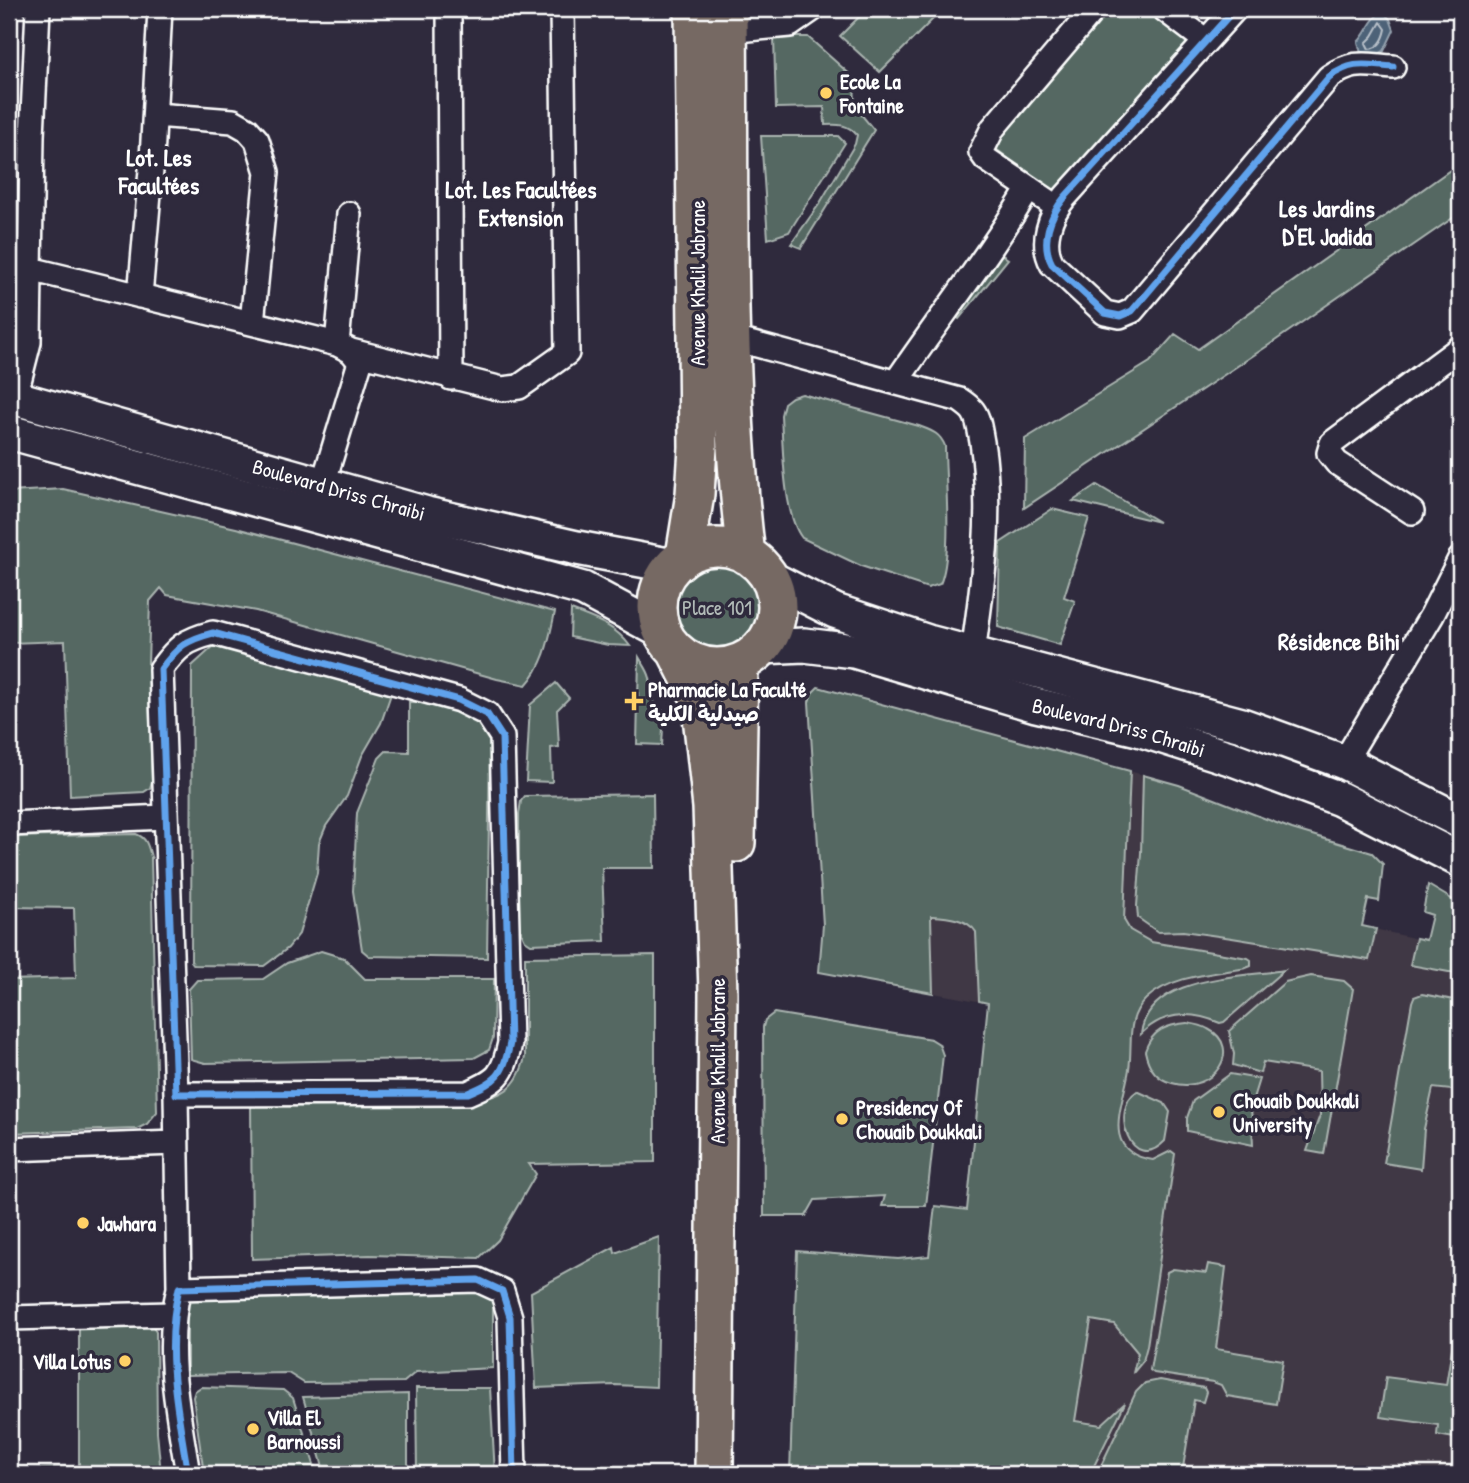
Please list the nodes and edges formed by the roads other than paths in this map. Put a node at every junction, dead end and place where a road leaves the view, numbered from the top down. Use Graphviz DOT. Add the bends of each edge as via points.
graph roads {
  1 [pos="38,9"];
  2 [pos="160,9"];
  3 [pos="449,9"];
  4 [pos="562,9"];
  5 [pos="694,9"];
  6 [pos="813,9"];
  7 [pos="1094,9"];
  8 [pos="1164,9"];
  9 [pos="1235,9"];
  10 [pos="728,20"];
  11 [pos="1206,41"];
  12 [pos="1393,67"];
  13 [pos="155,115"];
  14 [pos="1029,188"];
  15 [pos="1057,207"];
  16 [pos="349,214"];
  17 [pos="30,269"];
  18 [pos="140,296"];
  19 [pos="252,323"];
  20 [pos="731,338"];
  21 [pos="344,347"];
  22 [pos="1460,348"];
  23 [pos="451,378"];
  24 [pos="896,382"];
  25 [pos="12,396"];
  26 [pos="9,432"];
  27 [pos="323,484"];
  28 [pos="1412,512"];
  29 [pos="679,561"];
  30 [pos="758,566"];
  31 [pos="1458,569"];
  32 [pos="669,642"];
  33 [pos="973,653"];
  34 [pos="750,655"];
  35 [pos="1344,762"];
  36 [pos="165,817"];
  37 [pos="1460,821"];
  38 [pos="9,824"];
  39 [pos="1460,860"];
  40 [pos="176,1094"];
  41 [pos="176,1143"];
  42 [pos="9,1149"];
  43 [pos="178,1288"];
  44 [pos="172,1314"];
  45 [pos="9,1318"];
  46 [pos="188,1474"];
  47 [pos="514,1474"];
  48 [pos="714,1474"];
  49 [pos="733,1474"];
  1 -- 17 [label="street"];
  2 -- 13 [label="street"];
  3 -- 23 [label="street"];
  4 -- 23 [label="street" via="567,353 519,387 502,389"];
  5 -- 29 [label="main road, Avenue Khalil Jabrane" via="698,448 695,494"];
  6 -- 10 [label="street" via="790,25"];
  7 -- 14 [label="street" via="993,128 981,152"];
  8 -- 11 [label="street"];
  9 -- 11 [label="street"];
  10 -- 20 [label="main road, Avenue Khalil Jabrane"];
  11 -- 15 [label="street"];
  12 -- 15 [label="street" via="1354,65 1328,77 1132,311 1120,316 1105,313 1052,264 1047,254 1048,235"];
  13 -- 18 [label="street"];
  13 -- 19 [label="street" via="233,121 257,140 267,172"];
  14 -- 15 [label="street"];
  14 -- 24 [label="street" via="1002,235"];
  16 -- 21 [label="street"];
  17 -- 18 [label="street"];
  17 -- 25 [label="street" via="29,342"];
  18 -- 19 [label="street"];
  19 -- 21 [label="street"];
  20 -- 24 [label="street"];
  20 -- 30 [label="main road, Avenue Khalil Jabrane" via="735,458"];
  21 -- 23 [label="street"];
  21 -- 27 [label="street" via="360,362"];
  22 -- 28 [label="street" via="1332,443 1329,453 1337,463"];
  24 -- 33 [label="street" via="960,400 979,424 987,532"];
  25 -- 27 [label="main road, Boulevard Driss Chraibi"];
  26 -- 32 [label="main road, Boulevard Driss Chraibi" via="583,589"];
  27 -- 29 [label="main road, Boulevard Driss Chraibi" via="427,514 577,548"];
  29 -- 30 [label="main road, Boulevard Driss Chraibi" via="715,547 731,549"];
  29 -- 32 [label="main road" via="659,591 657,618"];
  30 -- 33 [label="main road, Boulevard Driss Chraibi" via="835,611"];
  30 -- 34 [label="main road" via="776,596 776,614 772,632"];
  31 -- 35 [label="street"];
  32 -- 34 [label="main road, Boulevard Driss Chraibi" via="697,665 720,667"];
  32 -- 48 [label="main road, Avenue Khalil Jabrane" via="700,698 712,807 718,993"];
  33 -- 35 [label="main road, Boulevard Driss Chraibi" via="1242,725"];
  34 -- 39 [label="main road, Boulevard Driss Chraibi" via="804,645 854,651 1037,705 1138,729 1340,799"];
  34 -- 49 [label="main road, Avenue Khalil Jabrane"];
  35 -- 37 [label="main road, Boulevard Driss Chraibi"];
  36 -- 38 [label="street"];
  36 -- 40 [label="street"];
  36 -- 40 [label="street" via="161,669 191,639 214,633 459,700 487,714 502,737 510,1043 504,1069 492,1083 468,1093"];
  40 -- 41 [label="street"];
  41 -- 42 [label="street"];
  41 -- 43 [label="street"];
  43 -- 44 [label="street"];
  43 -- 47 [label="street" via="489,1283 502,1291 510,1317"];
  44 -- 45 [label="street"];
  44 -- 46 [label="street" via="173,1385"];
}
